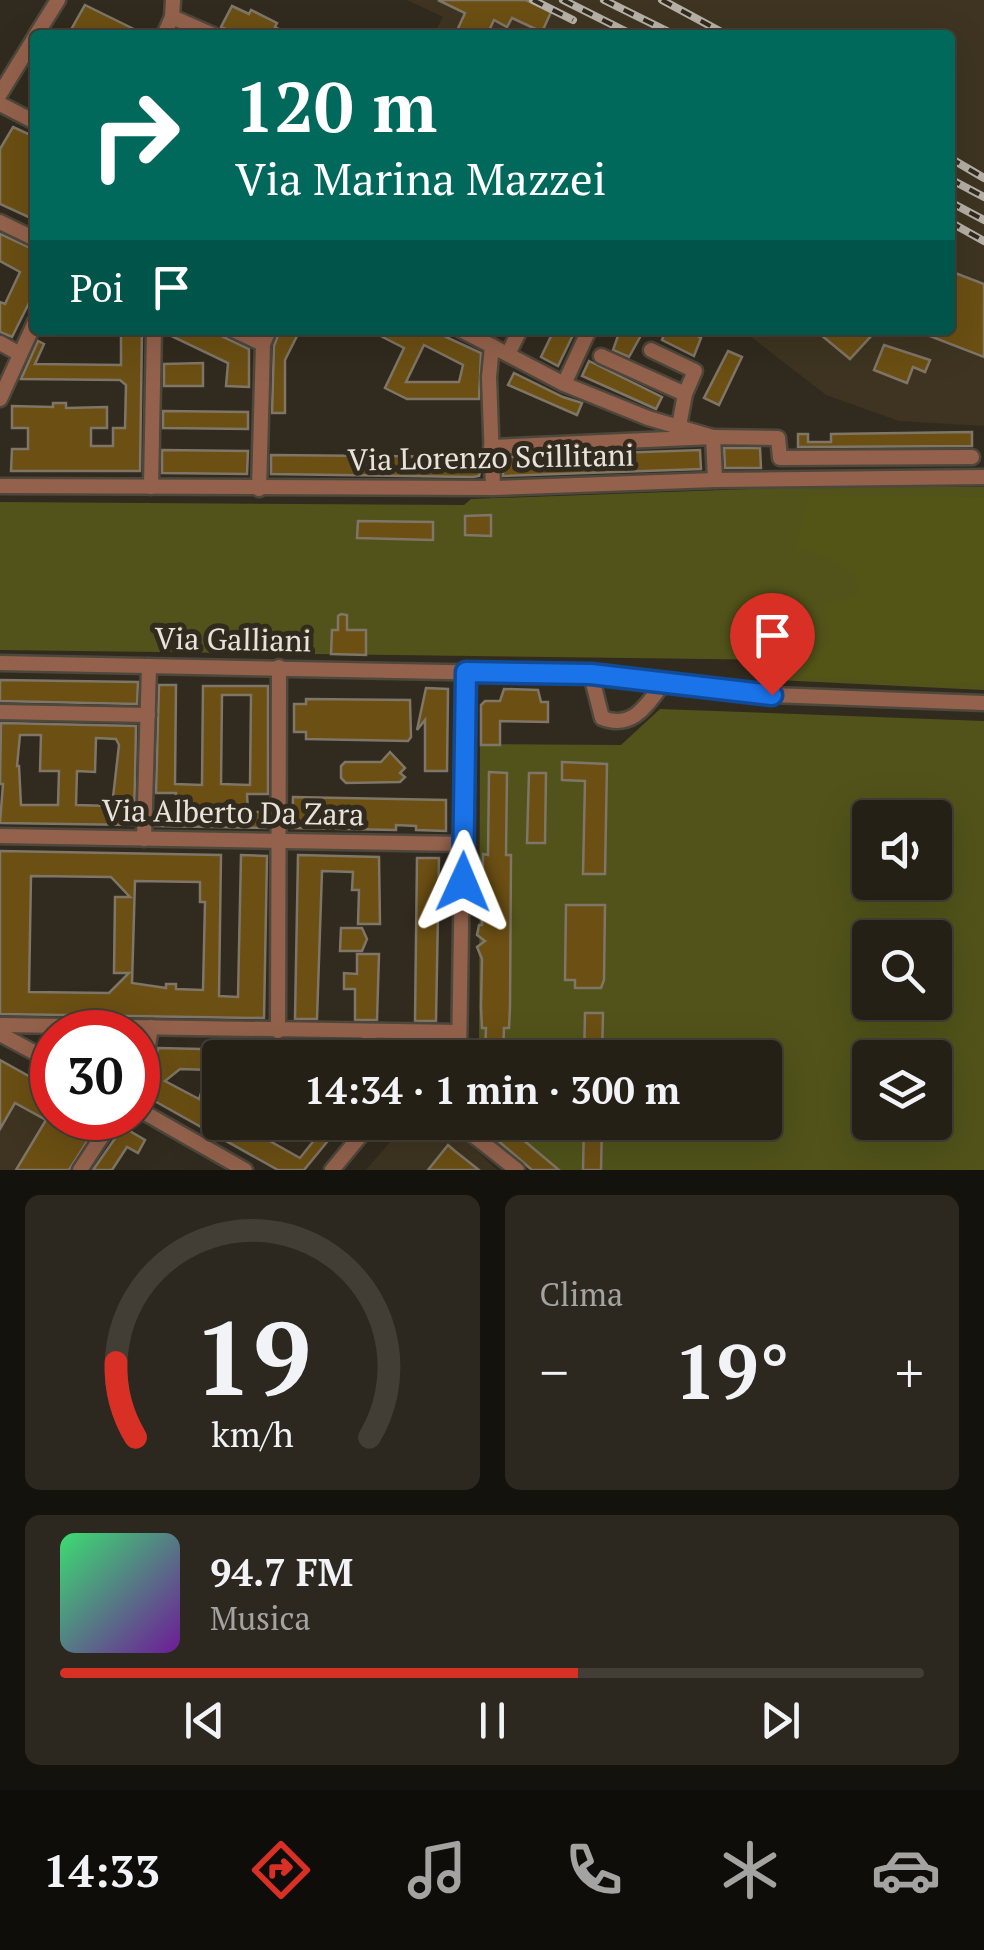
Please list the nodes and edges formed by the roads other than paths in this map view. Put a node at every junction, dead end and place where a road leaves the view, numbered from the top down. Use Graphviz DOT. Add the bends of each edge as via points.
graph roads {
  1 [pos="58,0"];
  2 [pos="173,0"];
  3 [pos="172,17"];
  4 [pos="40,30"];
  5 [pos="166,30"];
  6 [pos="202,30"];
  7 [pos="30,46"];
  8 [pos="0,94"];
  9 [pos="0,104"];
  10 [pos="30,119"];
  11 [pos="0,222"];
  12 [pos="30,237"];
  13 [pos="30,333"];
  14 [pos="154,335"];
  15 [pos="471,335"];
  16 [pos="518,335"];
  17 [pos="587,335"];
  18 [pos="266,337"];
  19 [pos="0,344"];
  20 [pos="492,346"];
  21 [pos="650,350"];
  22 [pos="20,354"];
  23 [pos="508,354"];
  24 [pos="601,356"];
  25 [pos="564,384"];
  26 [pos="685,394"];
  27 [pos="0,399"];
  28 [pos="679,426"];
  29 [pos="713,437"];
  30 [pos="491,448"];
  31 [pos="972,457"];
  32 [pos="984,477"];
  33 [pos="715,480"];
  34 [pos="0,486"];
  35 [pos="151,488"];
  36 [pos="493,488"];
  37 [pos="259,489"];
  38 [pos="0,663"];
  39 [pos="149,666"];
  40 [pos="279,667"];
  41 [pos="466,672"];
  42 [pos="591,674"];
  43 [pos="664,681"];
  44 [pos="984,704"];
  45 [pos="0,712"];
  46 [pos="148,715"];
  47 [pos="0,836"];
  48 [pos="144,839"];
  49 [pos="278,841"];
  50 [pos="464,844"];
  51 [pos="0,1025"];
  52 [pos="30,1026"];
  53 [pos="160,1028"];
  54 [pos="278,1031"];
  55 [pos="369,1032"];
  56 [pos="458,1032"];
  57 [pos="0,1034"];
  58 [pos="369,1040"];
  59 [pos="458,1040"];
  60 [pos="30,1050"];
  61 [pos="160,1122"];
  62 [pos="100,1140"];
  63 [pos="356,1140"];
  64 [pos="480,1140"];
  65 [pos="80,1170"];
  66 [pos="245,1170"];
  67 [pos="332,1170"];
  68 [pos="516,1170"];
  1 -- 4 [label="street"];
  2 -- 3 [label="street"];
  3 -- 5 [label="street"];
  3 -- 6 [label="street"];
  7 -- 8 [label="street"];
  9 -- 10 [label="street"];
  11 -- 12 [label="street"];
  13 -- 22 [label="street"];
  14 -- 35 [label="street"];
  15 -- 20 [label="street"];
  16 -- 23 [label="street"];
  17 -- 25 [label="street"];
  18 -- 37 [label="street"];
  19 -- 22 [label="street"];
  20 -- 23 [label="street"];
  20 -- 30 [label="street"];
  21 -- 26 [label="street" via="695,371"];
  22 -- 27 [label="street"];
  23 -- 25 [label="street"];
  24 -- 26 [label="street"];
  25 -- 28 [label="street"];
  26 -- 28 [label="street"];
  28 -- 29 [label="street"];
  29 -- 30 [label="street, Via Lorenzo Scillitani"];
  29 -- 31 [label="street, Via Lorenzo Scillitani" via="778,438 780,458"];
  29 -- 33 [label="street"];
  30 -- 36 [label="street"];
  32 -- 33 [label="street, Via Lorenzo Scillitani"];
  33 -- 36 [label="street, Via Lorenzo Scillitani"];
  34 -- 35 [label="street, Via Lorenzo Scillitani"];
  35 -- 37 [label="street, Via Lorenzo Scillitani"];
  36 -- 37 [label="street, Via Lorenzo Scillitani"];
  38 -- 39 [label="street, Via Galliani"];
  39 -- 40 [label="street, Via Galliani"];
  39 -- 46 [label="street"];
  40 -- 41 [label="street, Via Galliani"];
  40 -- 49 [label="street"];
  41 -- 42 [label="street, Via Galliani"];
  41 -- 50 [label="street"];
  42 -- 43 [label="street, Via Galliani"];
  42 -- 43 [label="street" via="602,718 616,724 636,718"];
  43 -- 44 [label="street, Via Galliani" via="772,695"];
  45 -- 46 [label="street"];
  46 -- 48 [label="street"];
  47 -- 48 [label="street, Via Alberto Da Zara"];
  48 -- 49 [label="street, Via Alberto Da Zara"];
  49 -- 50 [label="street, Via Alberto Da Zara"];
  49 -- 54 [label="street"];
  50 -- 56 [label="street"];
  51 -- 52 [label="street"];
  53 -- 54 [label="street"];
  54 -- 55 [label="street"];
  55 -- 56 [label="street"];
  55 -- 58 [label="street"];
  56 -- 59 [label="street"];
  57 -- 60 [label="street"];
  61 -- 66 [label="street"];
  62 -- 65 [label="street"];
  63 -- 67 [label="street"];
  64 -- 68 [label="street"];
}
